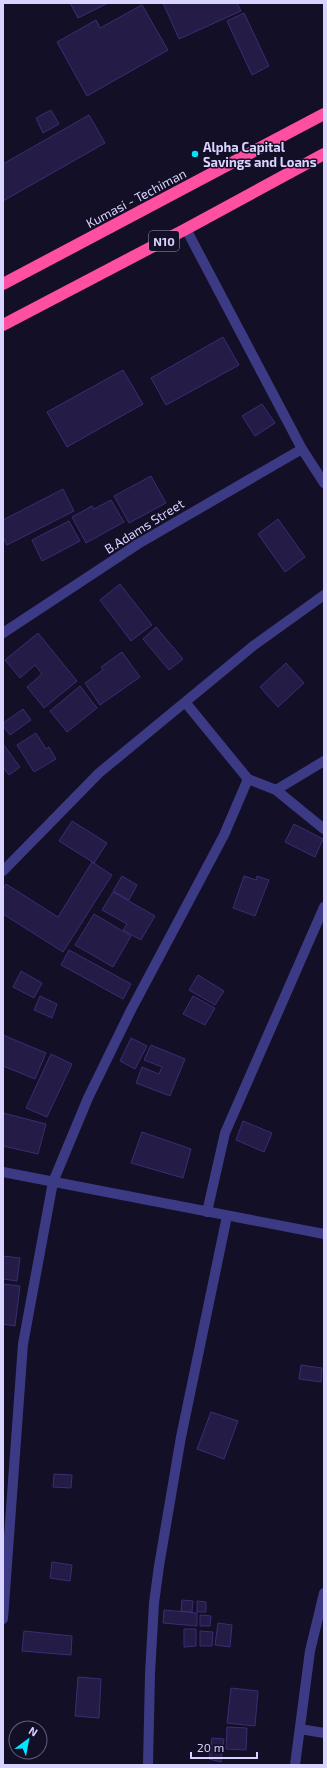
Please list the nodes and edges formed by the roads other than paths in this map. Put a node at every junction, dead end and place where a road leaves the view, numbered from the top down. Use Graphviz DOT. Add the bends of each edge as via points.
graph roads {
  1 [pos="324,114"];
  2 [pos="324,154"];
  3 [pos="186,229"];
  4 [pos="3,284"];
  5 [pos="3,325"];
  6 [pos="302,448"];
  7 [pos="324,483"];
  8 [pos="324,594"];
  9 [pos="3,633"];
  10 [pos="185,702"];
  11 [pos="324,761"];
  12 [pos="248,779"];
  13 [pos="276,790"];
  14 [pos="324,829"];
  15 [pos="3,871"];
  16 [pos="324,907"];
  17 [pos="3,1172"];
  18 [pos="53,1182"];
  19 [pos="206,1212"];
  20 [pos="227,1216"];
  21 [pos="324,1234"];
  22 [pos="324,1593"];
  23 [pos="3,1619"];
  24 [pos="300,1729"];
  25 [pos="324,1734"];
  26 [pos="148,1765"];
  27 [pos="295,1765"];
  1 -- 4 [label="highway, Kumasi - Techiman"];
  2 -- 3 [label="highway, N10"];
  3 -- 5 [label="highway, N10"];
  3 -- 6 [label="lane"];
  6 -- 7 [label="lane"];
  6 -- 9 [label="lane, B.Adams Street" via="138,544"];
  8 -- 10 [label="lane" via="253,646"];
  10 -- 12 [label="lane"];
  10 -- 15 [label="lane" via="99,773"];
  11 -- 13 [label="lane"];
  12 -- 13 [label="lane"];
  12 -- 18 [label="lane" via="224,835 131,1010 88,1098"];
  13 -- 14 [label="lane"];
  16 -- 19 [label="lane" via="225,1133"];
  17 -- 18 [label="lane"];
  18 -- 19 [label="lane"];
  18 -- 23 [label="lane" via="23,1344"];
  19 -- 20 [label="lane"];
  20 -- 21 [label="lane"];
  20 -- 26 [label="lane" via="181,1437 159,1566 150,1674"];
  22 -- 24 [label="lane" via="310,1651"];
  24 -- 25 [label="lane"];
  24 -- 27 [label="lane"];
}
